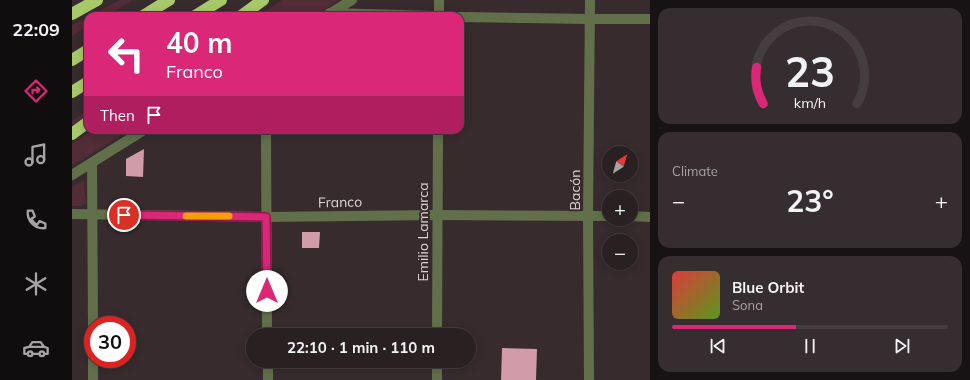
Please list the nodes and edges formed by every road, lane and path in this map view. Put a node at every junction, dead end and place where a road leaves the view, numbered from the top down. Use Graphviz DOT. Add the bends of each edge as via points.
graph roads {
  1 [pos="97,0"];
  2 [pos="169,0"];
  3 [pos="221,0"];
  4 [pos="263,0"];
  5 [pos="352,0"];
  6 [pos="439,0"];
  7 [pos="590,0"];
  8 [pos="150,12"];
  9 [pos="202,12"];
  10 [pos="246,12"];
  11 [pos="333,12"];
  12 [pos="439,12"];
  13 [pos="72,14"];
  14 [pos="464,16"];
  15 [pos="650,18"];
  16 [pos="589,19"];
  17 [pos="84,52"];
  18 [pos="72,60"];
  19 [pos="84,84"];
  20 [pos="72,92"];
  21 [pos="84,125"];
  22 [pos="72,134"];
  23 [pos="138,134"];
  24 [pos="266,134"];
  25 [pos="438,134"];
  26 [pos="92,163"];
  27 [pos="72,176"];
  28 [pos="72,214"];
  29 [pos="93,214"];
  30 [pos="436,215"];
  31 [pos="588,216"];
  32 [pos="602,216"];
  33 [pos="638,216"];
  34 [pos="266,217"];
  35 [pos="650,217"];
  36 [pos="93,316"];
  37 [pos="267,328"];
  38 [pos="437,328"];
  39 [pos="93,368"];
  40 [pos="268,368"];
  41 [pos="437,368"];
  42 [pos="93,380"];
  43 [pos="268,380"];
  44 [pos="437,380"];
  45 [pos="590,380"];
  1 -- 13 [label="highway"];
  2 -- 8 [label="highway"];
  3 -- 9 [label="highway"];
  4 -- 10 [label="highway"];
  5 -- 11 [label="street"];
  6 -- 12 [label="street"];
  7 -- 16 [label="street, Bacón"];
  14 -- 16 [label="street"];
  15 -- 16 [label="street"];
  16 -- 31 [label="street, Bacón"];
  17 -- 18 [label="highway"];
  19 -- 20 [label="highway"];
  21 -- 22 [label="highway"];
  23 -- 26 [label="street"];
  24 -- 34 [label="street"];
  25 -- 30 [label="street, Emilio Lamarca"];
  26 -- 27 [label="street"];
  26 -- 29 [label="street"];
  28 -- 29 [label="street, Franco"];
  29 -- 34 [label="street, Franco"];
  29 -- 36 [label="street"];
  30 -- 31 [label="street, Franco"];
  30 -- 34 [label="street, Franco"];
  30 -- 38 [label="street, Emilio Lamarca"];
  31 -- 32 [label="street, Franco"];
  31 -- 45 [label="street, Bacón"];
  33 -- 35 [label="street"];
  34 -- 37 [label="street"];
  39 -- 42 [label="street"];
  40 -- 43 [label="street"];
  41 -- 44 [label="street"];
}
